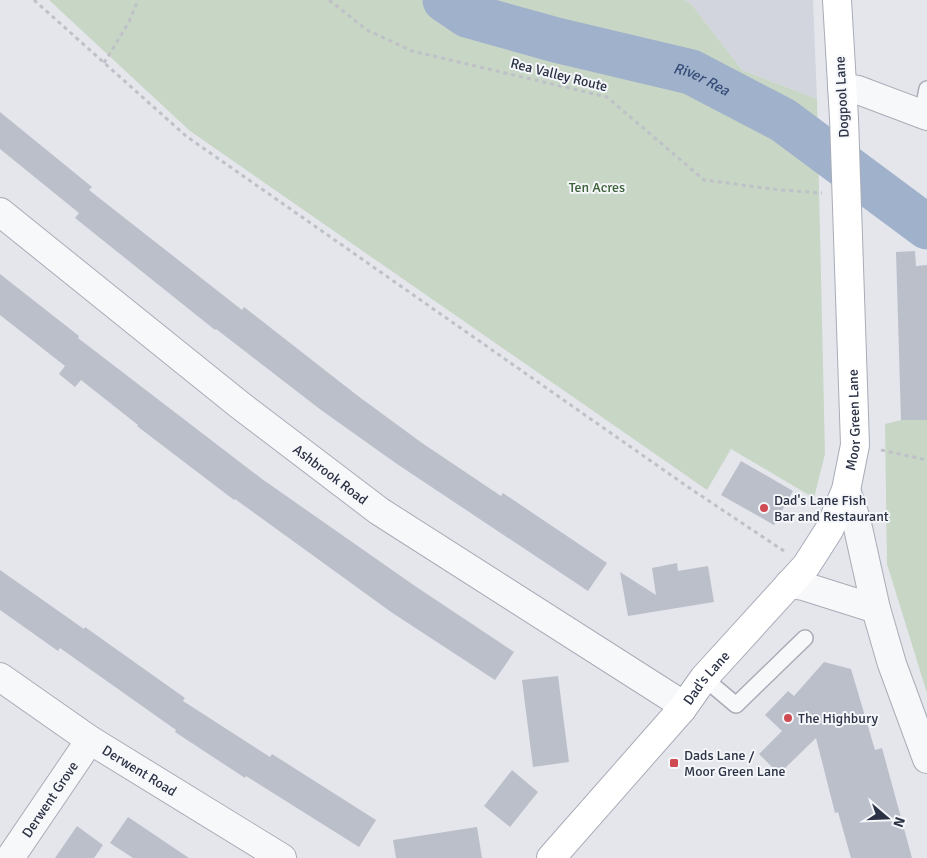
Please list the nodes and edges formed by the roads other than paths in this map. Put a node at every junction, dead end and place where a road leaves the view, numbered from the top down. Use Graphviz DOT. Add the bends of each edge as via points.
graph roads {
  1 [pos="837,0"];
  2 [pos="842,87"];
  3 [pos="925,106"];
  4 [pos="846,195"];
  5 [pos="0,212"];
  6 [pos="846,490"];
  7 [pos="797,575"];
  8 [pos="876,610"];
  9 [pos="805,638"];
  10 [pos="0,677"];
  11 [pos="704,678"];
  12 [pos="682,709"];
  13 [pos="920,720"];
  14 [pos="90,740"];
  15 [pos="927,759"];
  16 [pos="10,858"];
  17 [pos="282,858"];
  18 [pos="552,858"];
  1 -- 2 [label="street, Dogpool Lane"];
  2 -- 3 [label="street"];
  2 -- 4 [label="street, Dogpool Lane"];
  4 -- 6 [label="street, Moor Green Lane" via="855,445"];
  5 -- 12 [label="street, Ashbrook Road" via="379,511 672,698"];
  6 -- 7 [label="street, Dad's Lane" via="829,530"];
  6 -- 8 [label="street, Moor Green Lane" via="856,519"];
  7 -- 8 [label="street" via="812,588"];
  7 -- 11 [label="street, Dad's Lane"];
  8 -- 13 [label="street, Moor Green Lane" via="892,664"];
  9 -- 11 [label="lane" via="736,705"];
  10 -- 14 [label="street, Derwent Road"];
  11 -- 12 [label="street, Dad's Lane"];
  12 -- 18 [label="street, Dad's Lane"];
  13 -- 15 [label="street, Moor Green Lane"];
  14 -- 16 [label="street, Derwent Grove"];
  14 -- 17 [label="street, Derwent Road"];
}
